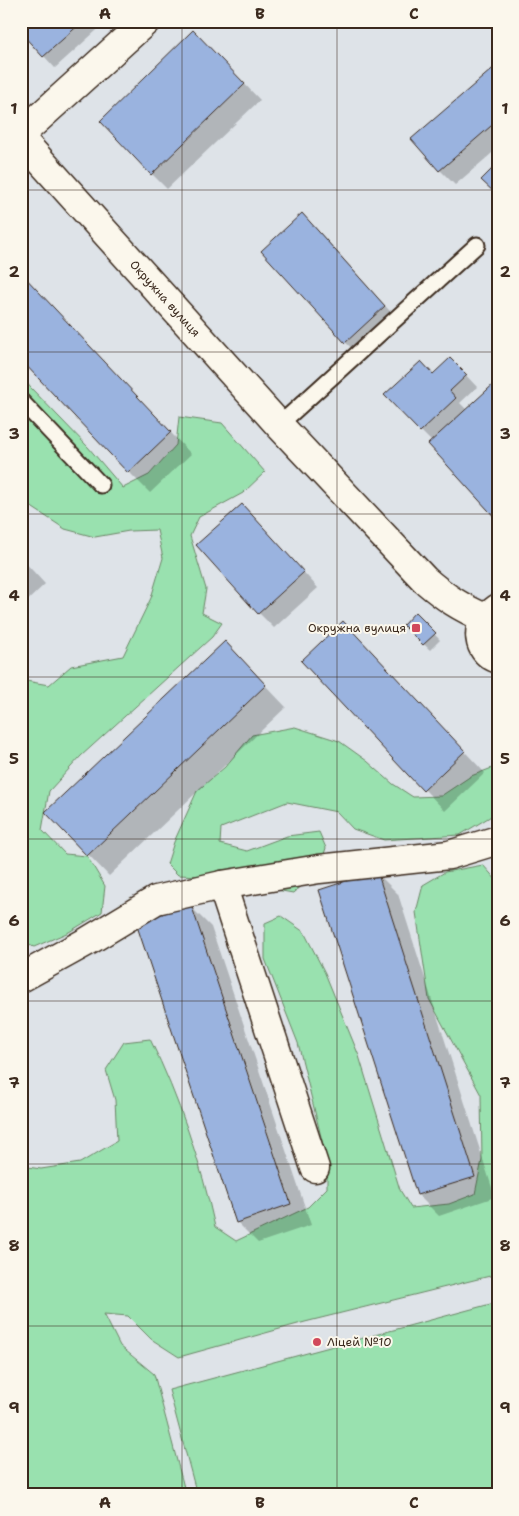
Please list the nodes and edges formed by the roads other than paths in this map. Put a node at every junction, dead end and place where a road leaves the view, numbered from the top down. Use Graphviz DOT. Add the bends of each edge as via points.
graph roads {
  1 [pos="146,21"];
  2 [pos="21,134"];
  3 [pos="21,139"];
  4 [pos="477,245"];
  5 [pos="21,401"];
  6 [pos="279,425"];
  7 [pos="101,485"];
  8 [pos="492,613"];
  9 [pos="498,659"];
  10 [pos="498,840"];
  11 [pos="222,885"];
  12 [pos="21,978"];
  13 [pos="315,1168"];
  1 -- 2 [label="street"];
  3 -- 6 [label="street, Окружна вулиця"];
  4 -- 6 [label="lane"];
  5 -- 7 [label="lane"];
  6 -- 8 [label="street, Окружна вулиця" via="425,580 462,608"];
  8 -- 9 [label="street, Окружна вулиця" via="481,626 481,643 485,651"];
  10 -- 11 [label="street" via="449,855 319,869"];
  11 -- 12 [label="street" via="156,900"];
  11 -- 13 [label="street"];
}
